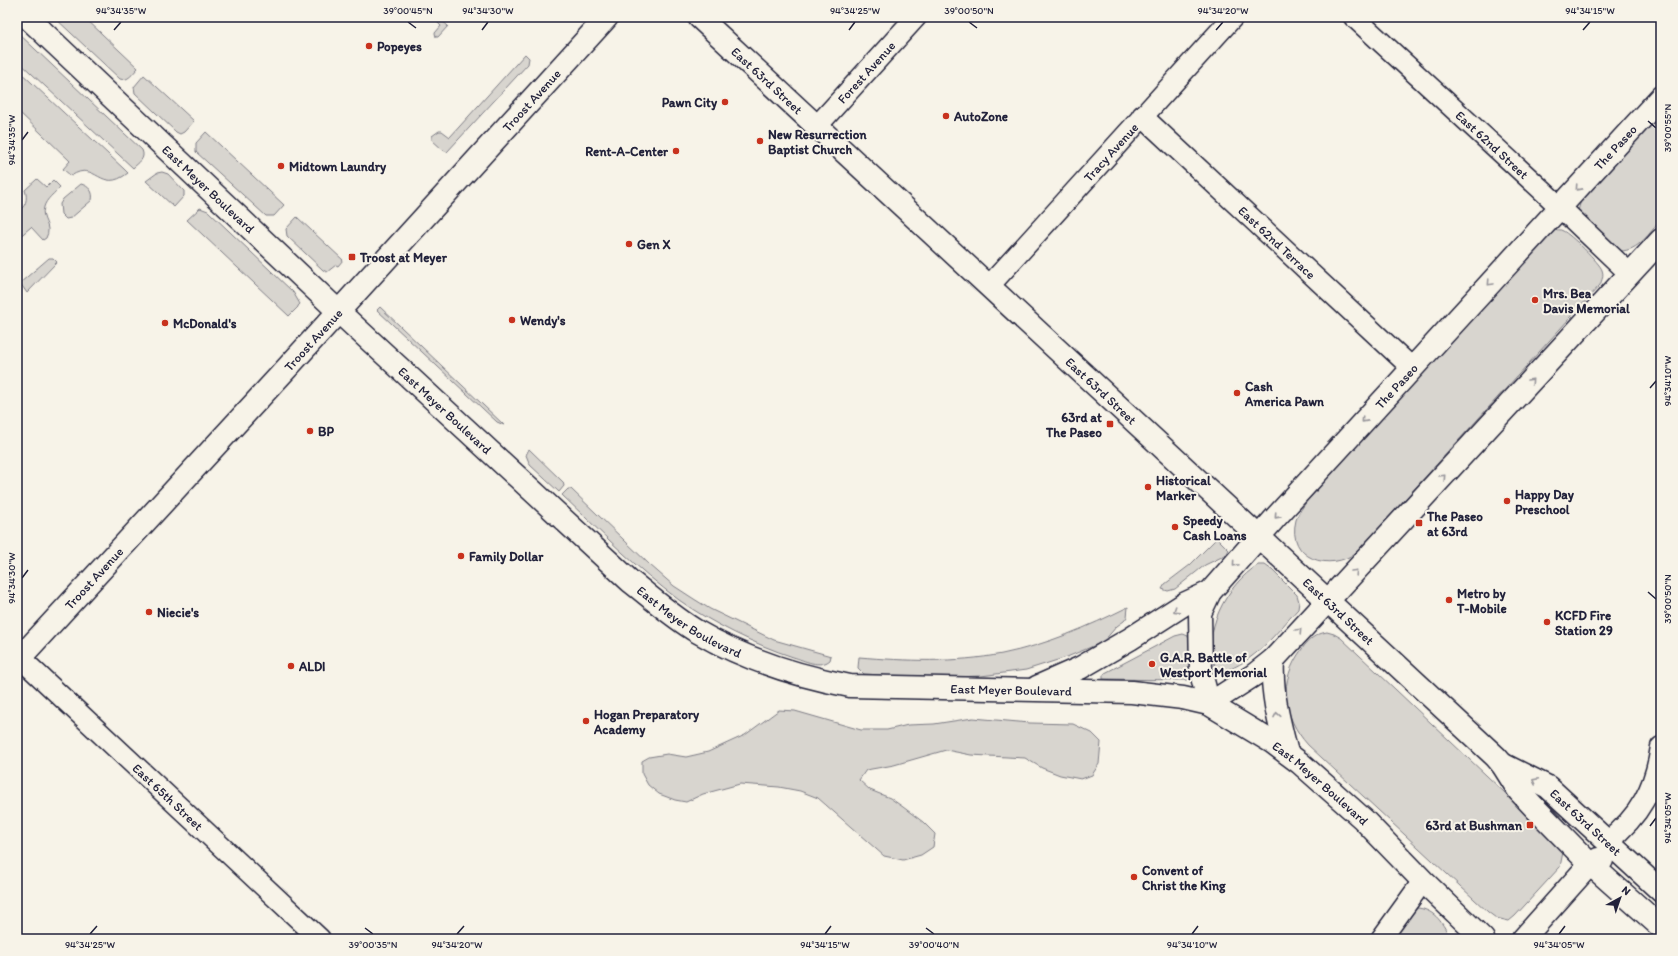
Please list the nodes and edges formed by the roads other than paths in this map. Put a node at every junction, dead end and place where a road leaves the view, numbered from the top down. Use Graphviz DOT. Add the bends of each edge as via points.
graph roads {
  1 [pos="26,17"];
  2 [pos="607,17"];
  3 [pos="699,17"];
  4 [pos="916,17"];
  5 [pos="1233,17"];
  6 [pos="1354,17"];
  7 [pos="1661,97"];
  8 [pos="1142,116"];
  9 [pos="817,126"];
  10 [pos="1560,208"];
  11 [pos="1661,240"];
  12 [pos="1630,274"];
  13 [pos="989,286"];
  14 [pos="339,312"];
  15 [pos="1412,368"];
  16 [pos="1259,536"];
  17 [pos="1210,592"];
  18 [pos="1328,601"];
  19 [pos="18,658"];
  20 [pos="1273,660"];
  21 [pos="1031,690"];
  22 [pos="1209,704"];
  23 [pos="1661,747"];
  24 [pos="1286,753"];
  25 [pos="1502,764"];
  26 [pos="1519,791"];
  27 [pos="1607,842"];
  28 [pos="1590,864"];
  29 [pos="1423,881"];
  30 [pos="1661,891"];
  31 [pos="1661,900"];
  32 [pos="1661,927"];
  33 [pos="320,939"];
  34 [pos="1381,939"];
  35 [pos="1483,939"];
  36 [pos="1523,939"];
  1 -- 14 [label="main road, East Meyer Boulevard"];
  2 -- 14 [label="main road, Troost Avenue"];
  3 -- 9 [label="main road, East 63rd Street"];
  4 -- 9 [label="street, Forest Avenue"];
  5 -- 8 [label="street, Tracy Avenue"];
  6 -- 10 [label="street, East 62nd Street"];
  7 -- 10 [label="main road, The Paseo, one-way"];
  8 -- 13 [label="street, Tracy Avenue"];
  8 -- 15 [label="street, East 62nd Terrace"];
  9 -- 13 [label="main road, East 63rd Street"];
  10 -- 12 [label="street, East 62nd Street"];
  10 -- 15 [label="main road, The Paseo, one-way"];
  11 -- 12 [label="main road"];
  18 -- 12 [label="main road, one-way"];
  13 -- 16 [label="main road, East 63rd Street"];
  14 -- 19 [label="main road, Troost Avenue"];
  14 -- 21 [label="main road, East Meyer Boulevard" via="630,581 697,632 736,652 783,669 850,686"];
  15 -- 16 [label="main road, The Paseo, one-way"];
  16 -- 17 [label="main road, The Paseo, one-way"];
  16 -- 18 [label="main road, East 63rd Street"];
  17 -- 21 [label="main road, one-way" via="1186,603 1080,668"];
  17 -- 22 [label="main road, The Paseo" via="1200,613 1202,673"];
  20 -- 18 [label="main road, one-way"];
  18 -- 25 [label="main road, East 63rd Street"];
  19 -- 33 [label="street, East 65th Street"];
  20 -- 22 [label="main road"];
  24 -- 20 [label="main road, one-way" via="1273,692"];
  21 -- 22 [label="main road, East Meyer Boulevard" via="1132,692"];
  22 -- 24 [label="main road, East Meyer Boulevard"];
  23 -- 27 [label="street" via="1655,777 1647,796 1624,828"];
  24 -- 29 [label="main road, East Meyer Boulevard" via="1363,819"];
  25 -- 26 [label="main road, East 63rd Street"];
  27 -- 25 [label="main road, East 63rd Street, one-way" via="1548,787"];
  26 -- 27 [label="main road" via="1560,816 1581,836 1594,843"];
  26 -- 28 [label="main road, East 63rd Street"];
  27 -- 30 [label="main road, East 63rd Street"];
  28 -- 31 [label="main road" via="1598,859 1607,862"];
  28 -- 32 [label="main road, East 63rd Street"];
  28 -- 36 [label="main road"];
  29 -- 34 [label="street"];
  29 -- 35 [label="main road, East Meyer Boulevard"];
}
